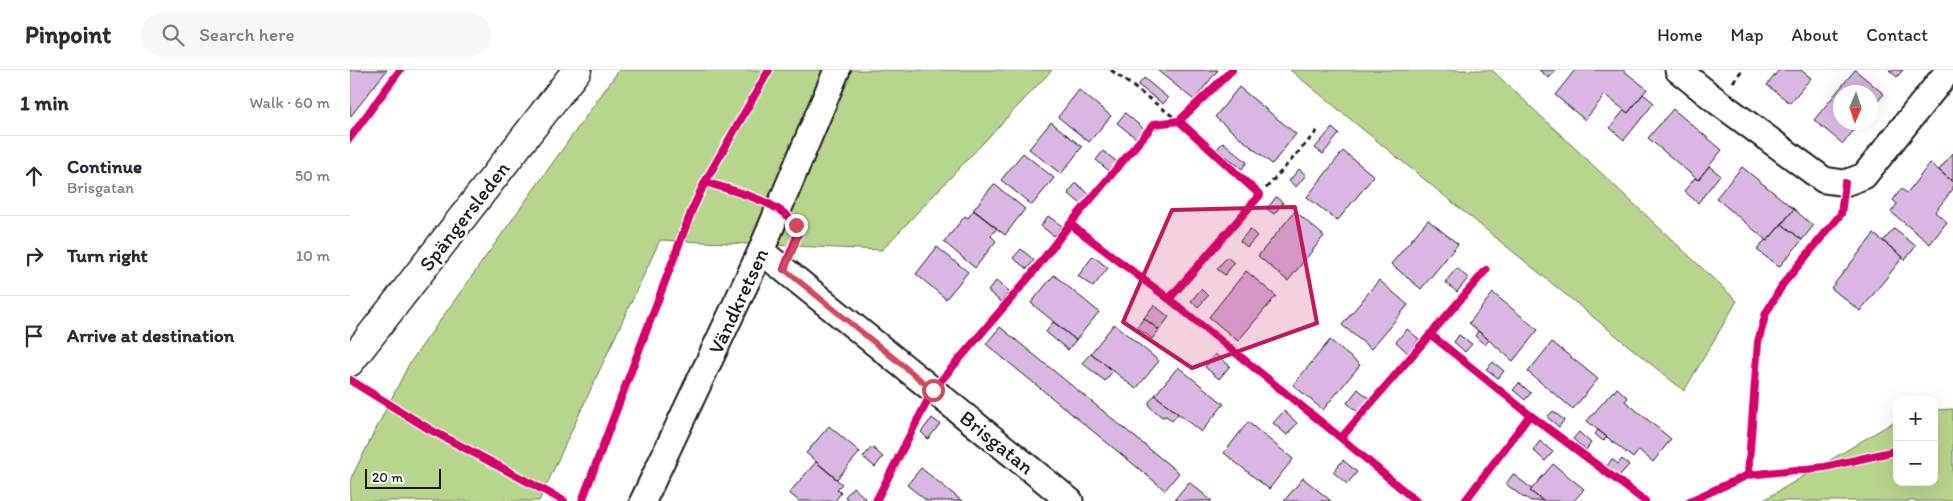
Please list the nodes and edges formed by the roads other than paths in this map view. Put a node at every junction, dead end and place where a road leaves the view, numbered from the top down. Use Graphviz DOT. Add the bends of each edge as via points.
graph roads {
  1 [pos="577,70"];
  2 [pos="838,70"];
  3 [pos="1678,70"];
  4 [pos="1949,70"];
  5 [pos="762,251"];
  6 [pos="350,362"];
  7 [pos="643,501"];
  8 [pos="1070,501"];
  1 -- 6 [label="main road, Spängersleden"];
  2 -- 5 [label="street, Vändkretsen"];
  3 -- 4 [label="street" via="1824,180 1845,183 1864,176"];
  5 -- 7 [label="street, Vändkretsen"];
  5 -- 8 [label="street, Brisgatan"];
}
